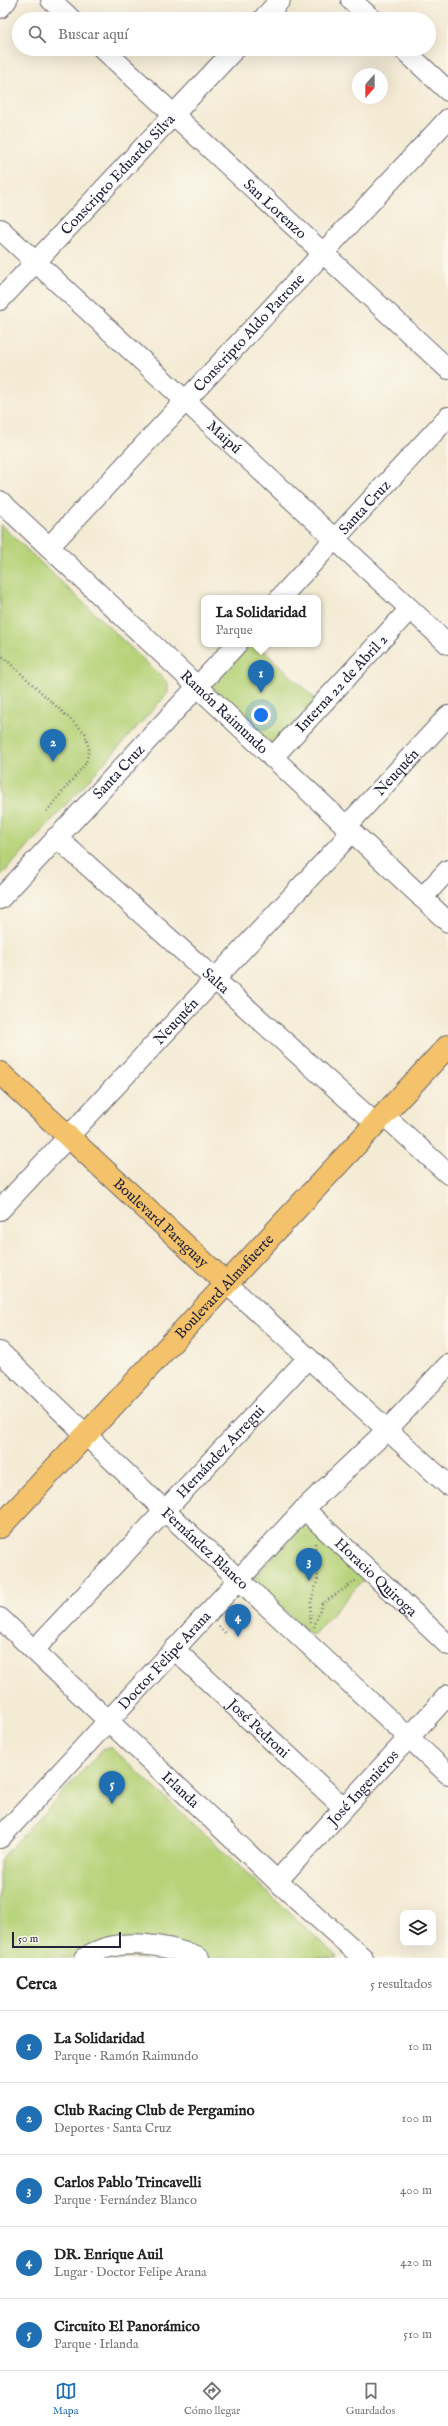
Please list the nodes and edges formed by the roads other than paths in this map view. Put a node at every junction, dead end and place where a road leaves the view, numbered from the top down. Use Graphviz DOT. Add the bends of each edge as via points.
graph roads {
  1 [pos="7,0"];
  2 [pos="51,0"];
  3 [pos="280,0"];
  4 [pos="351,0"];
  5 [pos="0,8"];
  6 [pos="64,12"];
  7 [pos="269,12"];
  8 [pos="364,12"];
  9 [pos="111,56"];
  10 [pos="229,56"];
  11 [pos="410,56"];
  12 [pos="448,91"];
  13 [pos="174,115"];
  14 [pos="448,119"];
  15 [pos="0,229"];
  16 [pos="324,254"];
  17 [pos="35,262"];
  18 [pos="0,300"];
  19 [pos="448,369"];
  20 [pos="186,401"];
  21 [pos="448,417"];
  22 [pos="0,501"];
  23 [pos="335,540"];
  24 [pos="49,547"];
  25 [pos="283,595"];
  26 [pos="410,609"];
  27 [pos="448,644"];
  28 [pos="234,647"];
  29 [pos="197,686"];
  30 [pos="448,716"];
  31 [pos="272,758"];
  32 [pos="348,830"];
  33 [pos="56,837"];
  34 [pos="448,870"];
  35 [pos="422,898"];
  36 [pos="0,899"];
  37 [pos="448,922"];
  38 [pos="215,979"];
  39 [pos="448,1046"];
  40 [pos="0,1073"];
  41 [pos="380,1120"];
  42 [pos="68,1136"];
  43 [pos="448,1174"];
  44 [pos="0,1210"];
  45 [pos="226,1283"];
  46 [pos="0,1352"];
  47 [pos="308,1358"];
  48 [pos="448,1366"];
  49 [pos="387,1430"];
  50 [pos="86,1434"];
  51 [pos="448,1485"];
  52 [pos="164,1510"];
  53 [pos="304,1510"];
  54 [pos="0,1527"];
  55 [pos="239,1579"];
  56 [pos="0,1618"];
  57 [pos="448,1645"];
  58 [pos="34,1650"];
  59 [pos="174,1650"];
  60 [pos="448,1695"];
  61 [pos="110,1721"];
  62 [pos="409,1737"];
  63 [pos="448,1774"];
  64 [pos="344,1808"];
  65 [pos="0,1838"];
  66 [pos="277,1881"];
  67 [pos="85,1958"];
  68 [pos="198,1958"];
  69 [pos="363,1958"];
  1 -- 5 [label="street"];
  2 -- 6 [label="street"];
  3 -- 7 [label="street"];
  4 -- 8 [label="street"];
  9 -- 13 [label="street, San Lorenzo"];
  10 -- 13 [label="street, Conscripto Eduardo Silva"];
  11 -- 12 [label="street"];
  13 -- 16 [label="street, San Lorenzo"];
  13 -- 17 [label="street, Conscripto Eduardo Silva"];
  14 -- 16 [label="street, Conscripto Aldo Patrone"];
  15 -- 17 [label="street, Maipú"];
  16 -- 19 [label="street, San Lorenzo"];
  16 -- 20 [label="street, Conscripto Aldo Patrone"];
  17 -- 18 [label="street, Conscripto Eduardo Silva"];
  17 -- 20 [label="street, Maipú"];
  20 -- 23 [label="street, Maipú"];
  20 -- 24 [label="street, Conscripto Aldo Patrone"];
  21 -- 23 [label="street, Santa Cruz"];
  22 -- 24 [label="street, Ramón Raimundo"];
  23 -- 25 [label="street, Santa Cruz"];
  23 -- 26 [label="street, Maipú"];
  24 -- 29 [label="street, Ramón Raimundo"];
  26 -- 27 [label="street, Maipú"];
  26 -- 31 [label="street, Interna 22 de Abril 2"];
  28 -- 29 [label="street, Santa Cruz"];
  29 -- 31 [label="street, Ramón Raimundo"];
  29 -- 33 [label="street, Santa Cruz"];
  30 -- 32 [label="street, Neuquén"];
  31 -- 32 [label="street, Ramón Raimundo"];
  32 -- 35 [label="street, Ramón Raimundo"];
  32 -- 38 [label="street, Neuquén"];
  33 -- 36 [label="street, Santa Cruz"];
  33 -- 38 [label="street, Salta"];
  34 -- 35 [label="street"];
  35 -- 37 [label="street, Ramón Raimundo"];
  38 -- 41 [label="street, Salta"];
  38 -- 42 [label="street, Neuquén"];
  39 -- 41 [label="main road, Boulevard Almafuerte"];
  40 -- 42 [label="main road, Boulevard Paraguay"];
  41 -- 43 [label="street, Salta"];
  41 -- 45 [label="main road, Boulevard Almafuerte"];
  42 -- 44 [label="street, Neuquén"];
  42 -- 45 [label="main road, Boulevard Paraguay"];
  45 -- 47 [label="street, Boulevard Paraguay"];
  45 -- 50 [label="main road, Boulevard Almafuerte"];
  46 -- 50 [label="street, Fernández Blanco"];
  47 -- 49 [label="street, Boulevard Paraguay"];
  47 -- 52 [label="street, Hernández Arregui"];
  48 -- 49 [label="street, Doctor Felipe Arana"];
  49 -- 51 [label="street, Boulevard Paraguay"];
  49 -- 53 [label="street, Doctor Felipe Arana"];
  50 -- 52 [label="street, Fernández Blanco"];
  50 -- 54 [label="main road, Boulevard Almafuerte"];
  52 -- 55 [label="street, Fernández Blanco"];
  52 -- 58 [label="street, Hernández Arregui"];
  53 -- 55 [label="street, Doctor Felipe Arana"];
  53 -- 57 [label="street, Horacio Quiroga"];
  55 -- 59 [label="street, Doctor Felipe Arana"];
  55 -- 62 [label="street, Fernández Blanco"];
  56 -- 58 [label="street, Irlanda"];
  58 -- 61 [label="street, Irlanda"];
  59 -- 61 [label="street, Doctor Felipe Arana"];
  59 -- 64 [label="street, José Pedroni"];
  60 -- 62 [label="street, José Ingenieros"];
  61 -- 65 [label="street, Doctor Felipe Arana"];
  61 -- 66 [label="street, Irlanda"];
  62 -- 63 [label="street, Fernández Blanco"];
  62 -- 64 [label="street, José Ingenieros"];
  64 -- 66 [label="street, José Ingenieros"];
  66 -- 69 [label="street, Irlanda"];
  67 -- 68 [label="street" via="117,1947 147,1944 179,1949"];
}
